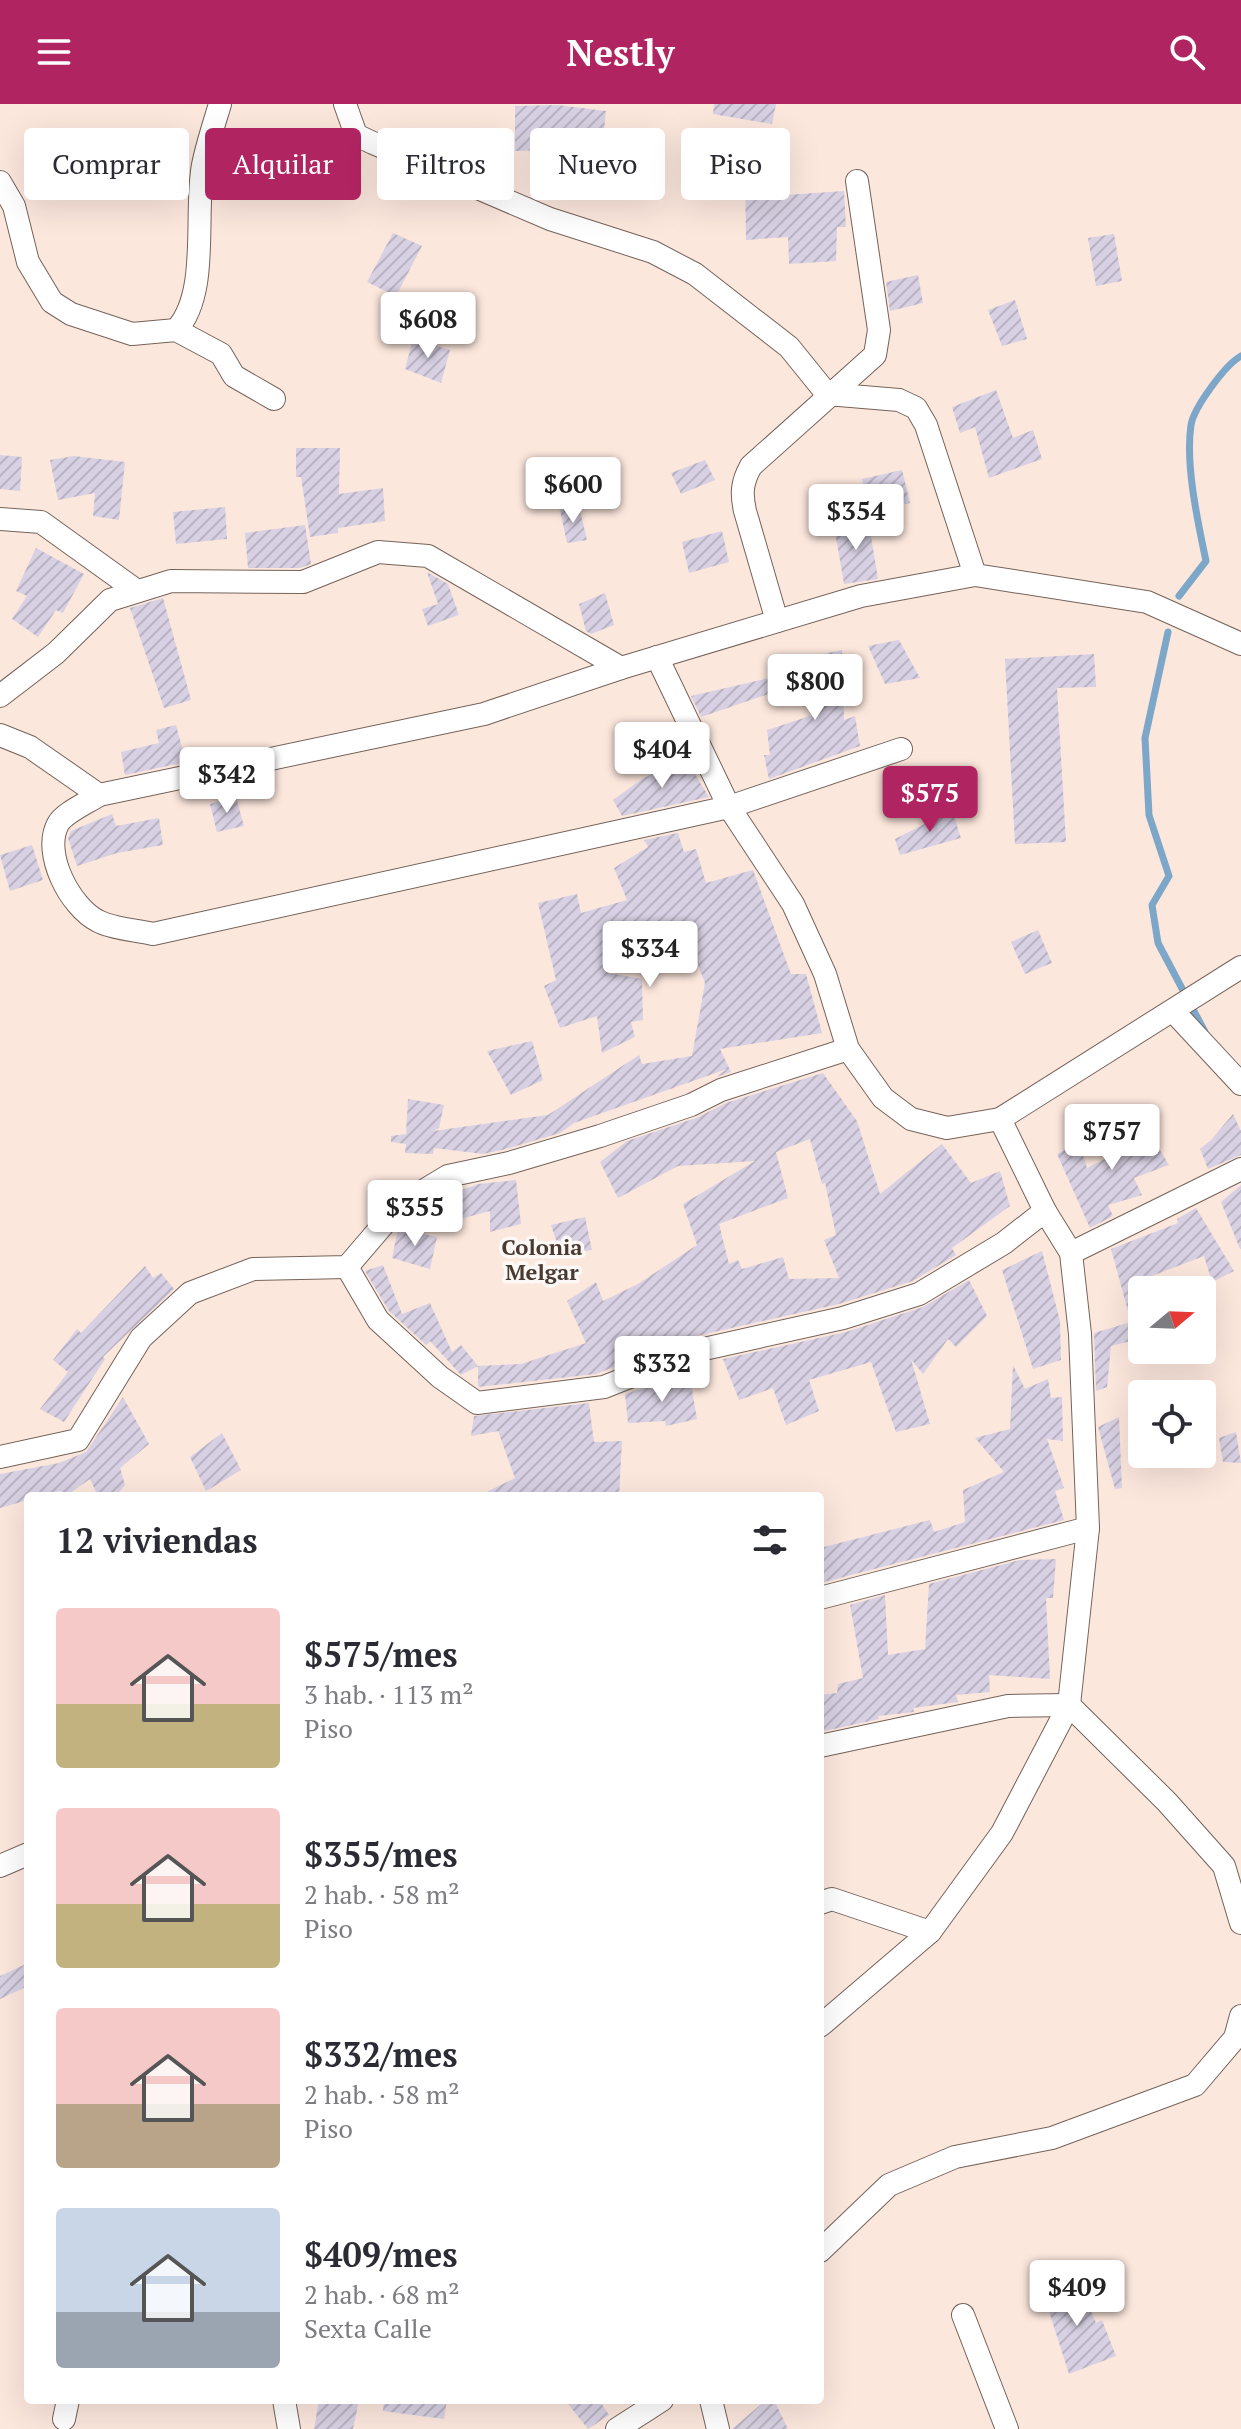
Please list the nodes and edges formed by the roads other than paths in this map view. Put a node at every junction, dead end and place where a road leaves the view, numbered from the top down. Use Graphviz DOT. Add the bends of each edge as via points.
graph roads {
  1 [pos="220,104"];
  2 [pos="345,104"];
  3 [pos="857,181"];
  4 [pos="0,182"];
  5 [pos="176,330"];
  6 [pos="827,394"];
  7 [pos="274,399"];
  8 [pos="0,519"];
  9 [pos="975,575"];
  10 [pos="137,591"];
  11 [pos="777,621"];
  12 [pos="1241,644"];
  13 [pos="657,657"];
  14 [pos="621,668"];
  15 [pos="0,696"];
  16 [pos="0,735"];
  17 [pos="901,749"];
  18 [pos="99,795"];
  19 [pos="729,807"];
  20 [pos="1241,967"];
  21 [pos="1175,1011"];
  22 [pos="848,1049"];
  23 [pos="1241,1084"];
  24 [pos="1000,1119"];
  25 [pos="1241,1169"];
  26 [pos="1045,1211"];
  27 [pos="1071,1253"];
  28 [pos="347,1267"];
  29 [pos="1,1456"];
  30 [pos="1088,1528"];
  31 [pos="824,1597"];
  32 [pos="1069,1705"];
  33 [pos="824,1745"];
  34 [pos="24,1856"];
  35 [pos="0,1866"];
  36 [pos="824,1902"];
  37 [pos="1241,1923"];
  38 [pos="930,1932"];
  39 [pos="1241,2016"];
  40 [pos="824,2023"];
  41 [pos="824,2247"];
  42 [pos="963,2315"];
  43 [pos="285,2404"];
  44 [pos="656,2404"];
  45 [pos="712,2404"];
  46 [pos="289,2429"];
  47 [pos="617,2429"];
  48 [pos="718,2429"];
  49 [pos="1007,2429"];
  1 -- 5 [label="street" via="203,166 195,290 187,318"];
  2 -- 6 [label="street" via="356,135 550,219 653,252 695,274 789,347"];
  3 -- 6 [label="street" via="879,343 875,355"];
  4 -- 5 [label="street" via="14,206 28,262 52,302 71,314 132,334"];
  5 -- 7 [label="street" via="221,354 234,376"];
  6 -- 9 [label="street" via="899,400 916,408"];
  6 -- 11 [label="street" via="744,478 741,495"];
  8 -- 10 [label="street" via="41,522"];
  9 -- 11 [label="street" via="861,596"];
  9 -- 12 [label="street" via="1147,602"];
  10 -- 14 [label="street" via="171,581 303,582 378,552 428,556"];
  10 -- 15 [label="street" via="110,600 56,653"];
  11 -- 13 [label="street"];
  13 -- 14 [label="street"];
  13 -- 19 [label="street"];
  14 -- 18 [label="street" via="484,714"];
  16 -- 18 [label="street" via="30,747"];
  17 -- 19 [label="street"];
  18 -- 19 [label="street" via="59,822 52,843 59,874 97,921 153,934"];
  19 -- 22 [label="street" via="793,904 825,974"];
  20 -- 21 [label="street"];
  21 -- 23 [label="street"];
  21 -- 24 [label="street"];
  22 -- 24 [label="street" via="883,1098 911,1119 947,1128"];
  22 -- 28 [label="street" via="600,1136 448,1176 400,1205"];
  24 -- 26 [label="street"];
  25 -- 27 [label="street"];
  26 -- 27 [label="street"];
  26 -- 28 [label="street" via="1004,1243 919,1294 843,1318 695,1351 604,1387 477,1403 378,1320"];
  27 -- 30 [label="street"];
  28 -- 29 [label="street" via="253,1269 190,1293 141,1338 78,1440"];
  30 -- 31 [label="street"];
  30 -- 32 [label="street"];
  32 -- 33 [label="street" via="1008,1706"];
  32 -- 37 [label="street" via="1224,1866"];
  32 -- 38 [label="street" via="1002,1833"];
  34 -- 35 [label="street"];
  36 -- 38 [label="street" via="832,1899"];
  38 -- 40 [label="street"];
  39 -- 41 [label="street" via="1235,2038 1195,2085 1052,2138 955,2157 889,2185"];
  42 -- 49 [label="street"];
  43 -- 46 [label="street"];
  44 -- 47 [label="street"];
  45 -- 48 [label="street"];
}
